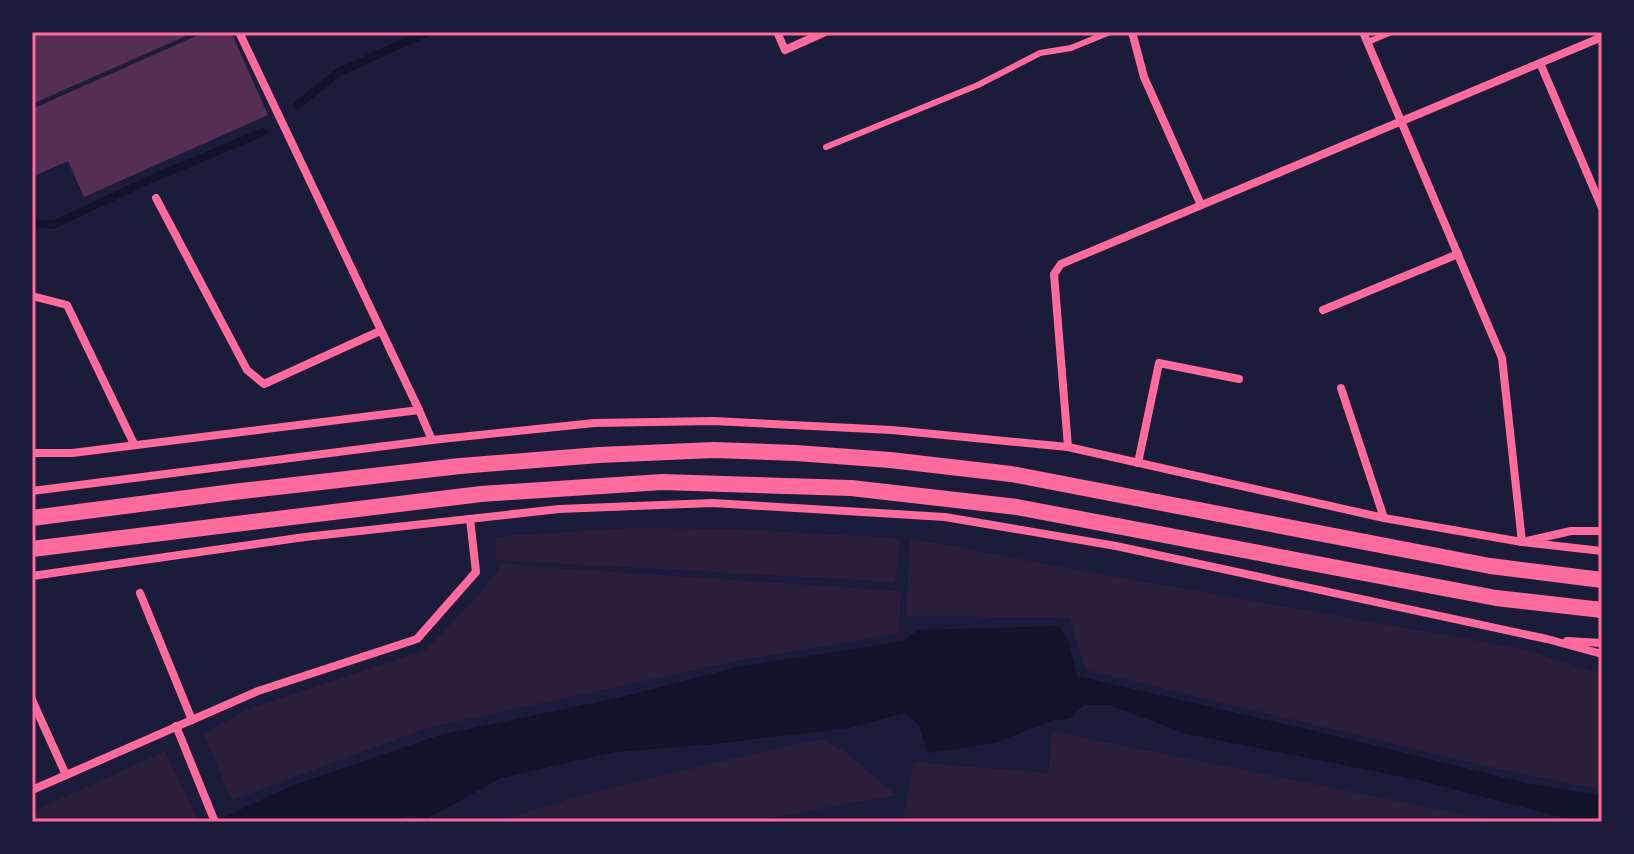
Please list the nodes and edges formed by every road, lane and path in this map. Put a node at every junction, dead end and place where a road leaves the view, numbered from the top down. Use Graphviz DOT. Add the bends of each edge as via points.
graph roads {
  1 [pos="239,32"];
  2 [pos="777,32"];
  3 [pos="825,32"];
  4 [pos="1110,32"];
  5 [pos="1132,32"];
  6 [pos="1363,32"];
  7 [pos="1391,32"];
  8 [pos="1602,37"];
  9 [pos="1368,42"];
  10 [pos="1540,63"];
  11 [pos="1402,121"];
  12 [pos="826,147"];
  13 [pos="156,198"];
  14 [pos="1201,205"];
  15 [pos="1602,208"];
  16 [pos="1458,254"];
  17 [pos="32,296"];
  18 [pos="1323,310"];
  19 [pos="380,331"];
  20 [pos="1239,379"];
  21 [pos="1341,388"];
  22 [pos="419,410"];
  23 [pos="432,440"];
  24 [pos="134,444"];
  25 [pos="1068,447"];
  26 [pos="32,453"];
  27 [pos="1138,463"];
  28 [pos="32,491"];
  29 [pos="32,518"];
  30 [pos="1384,518"];
  31 [pos="470,519"];
  32 [pos="1602,531"];
  33 [pos="1522,542"];
  34 [pos="32,549"];
  35 [pos="1602,551"];
  36 [pos="32,576"];
  37 [pos="1602,580"];
  38 [pos="140,593"];
  39 [pos="1602,610"];
  40 [pos="1547,639"];
  41 [pos="1602,643"];
  42 [pos="1602,654"];
  43 [pos="32,700"];
  44 [pos="192,720"];
  45 [pos="176,726"];
  46 [pos="66,775"];
  47 [pos="32,790"];
  48 [pos="215,822"];
  1 -- 19 [label="street"];
  2 -- 3 [label="street" via="785,50"];
  4 -- 12 [label="lane" via="1071,48 1040,53 978,85"];
  5 -- 14 [label="street" via="1144,77"];
  6 -- 9 [label="street"];
  7 -- 9 [label="lane"];
  8 -- 10 [label="street"];
  9 -- 11 [label="street"];
  10 -- 11 [label="street"];
  10 -- 15 [label="street"];
  11 -- 14 [label="street"];
  11 -- 16 [label="street"];
  13 -- 19 [label="street" via="247,370 264,384"];
  14 -- 25 [label="street" via="1061,264 1054,274"];
  16 -- 18 [label="street"];
  16 -- 33 [label="street" via="1502,358"];
  17 -- 24 [label="street" via="67,305"];
  19 -- 22 [label="street"];
  20 -- 27 [label="street" via="1159,363"];
  21 -- 30 [label="street"];
  22 -- 23 [label="street"];
  22 -- 24 [label="street"];
  23 -- 25 [label="street" via="594,423 713,421 892,430"];
  23 -- 28 [label="street"];
  24 -- 26 [label="street"];
  25 -- 27 [label="street"];
  27 -- 30 [label="street"];
  29 -- 37 [label="main road" via="460,466 714,450 796,453 1011,474 1490,566"];
  30 -- 33 [label="street"];
  31 -- 36 [label="street"];
  31 -- 40 [label="street" via="559,509 712,503 945,517 1116,546"];
  31 -- 44 [label="street" via="476,572 417,639 258,691"];
  32 -- 33 [label="street" via="1571,531"];
  33 -- 35 [label="street"];
  34 -- 39 [label="main road" via="481,494 662,482 851,488 1017,507 1496,598"];
  38 -- 44 [label="street"];
  40 -- 41 [label="street"];
  40 -- 42 [label="street"];
  43 -- 46 [label="street"];
  44 -- 45 [label="street"];
  45 -- 46 [label="street"];
  45 -- 48 [label="street"];
  46 -- 47 [label="street"];
}
